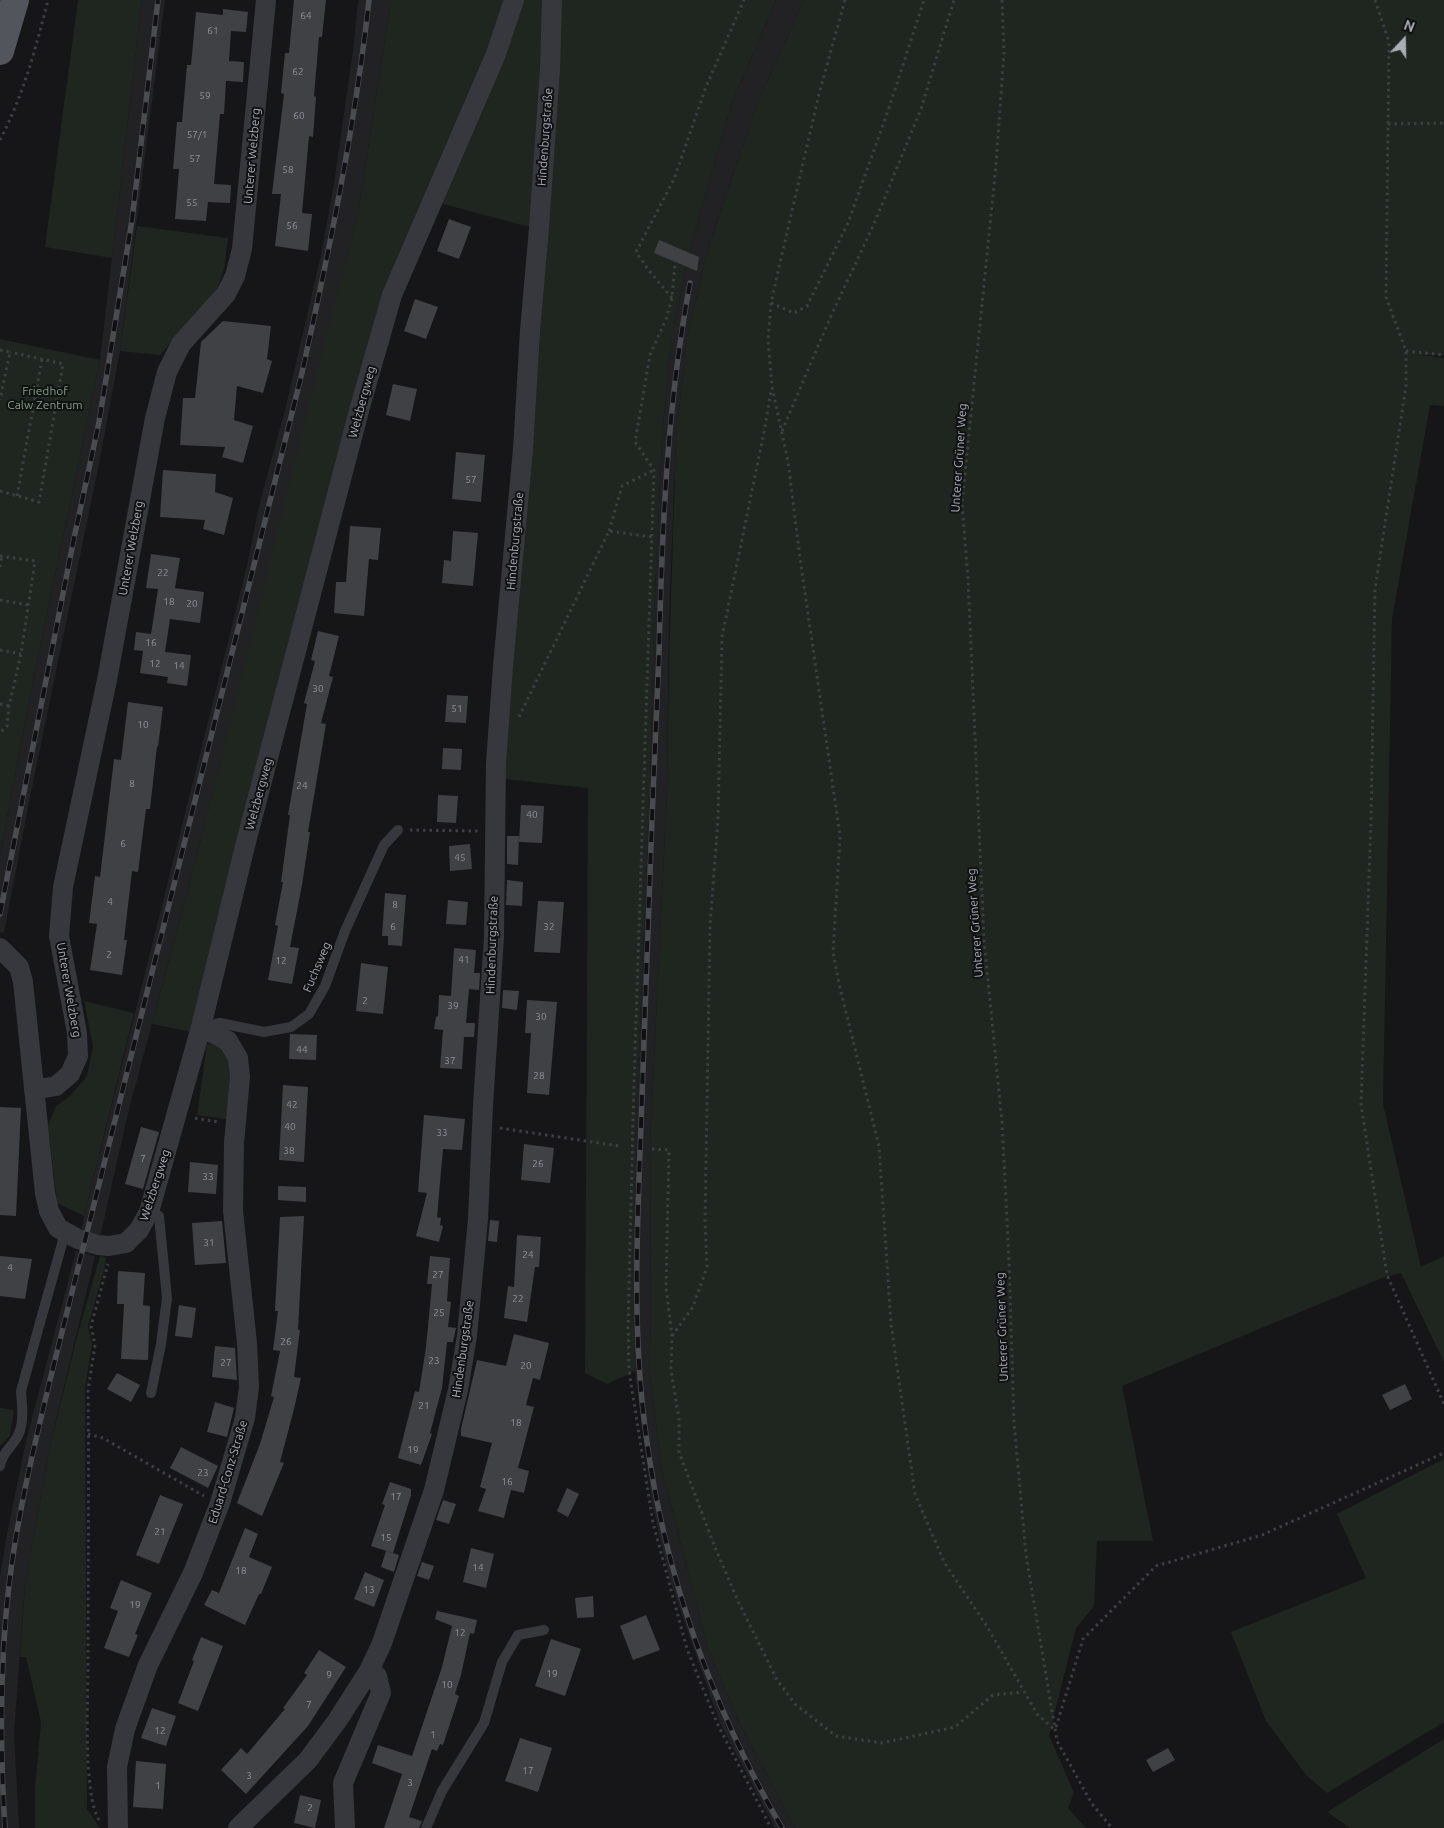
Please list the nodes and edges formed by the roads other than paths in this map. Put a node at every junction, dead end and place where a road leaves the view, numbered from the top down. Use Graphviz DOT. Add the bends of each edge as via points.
graph roads {
  1 [pos="15,0"];
  2 [pos="266,0"];
  3 [pos="514,0"];
  4 [pos="552,0"];
  5 [pos="0,51"];
  6 [pos="398,830"];
  7 [pos="0,948"];
  8 [pos="201,1027"];
  9 [pos="34,1090"];
  10 [pos="149,1212"];
  11 [pos="65,1233"];
  12 [pos="151,1393"];
  13 [pos="0,1466"];
  14 [pos="544,1630"];
  15 [pos="369,1671"];
  16 [pos="109,1824"];
  17 [pos="238,1828"];
  18 [pos="345,1828"];
  19 [pos="426,1828"];
  1 -- 5 [label="main road"];
  2 -- 9 [label="street, Unterer Welzberg" via="242,249 226,294 181,344 167,372 155,418 108,680 63,887 59,936 77,1033 78,1056 70,1074 56,1086"];
  3 -- 8 [label="street, Welzbergweg" via="496,54 392,295 246,842"];
  4 -- 15 [label="street, Hindenburgstraße" via="523,449 496,763 494,937 478,1218 467,1336 458,1390 434,1490"];
  6 -- 8 [label="lane, Fuchsweg" via="384,845 345,931 325,986 309,1014 291,1027 264,1032 220,1023"];
  7 -- 9 [label="street" via="19,967 23,982"];
  8 -- 10 [label="street, Welzbergweg"];
  8 -- 16 [label="street, Eduard-Conz-Straße" via="228,1041 238,1058 240,1077 233,1211 249,1387 245,1418 220,1503 193,1573 148,1665 125,1729"];
  9 -- 11 [label="street" via="45,1193 53,1220"];
  10 -- 11 [label="street, Welzbergweg" via="140,1230 126,1243 98,1245"];
  10 -- 12 [label="lane" via="159,1216 167,1298"];
  11 -- 13 [label="lane" via="21,1391 23,1417 17,1437 4,1453"];
  14 -- 19 [label="lane" via="518,1635 502,1662 484,1723 442,1790"];
  15 -- 17 [label="street, Hindenburgstraße" via="308,1760"];
  15 -- 18 [label="street" via="377,1676 381,1693 342,1783"];
}
